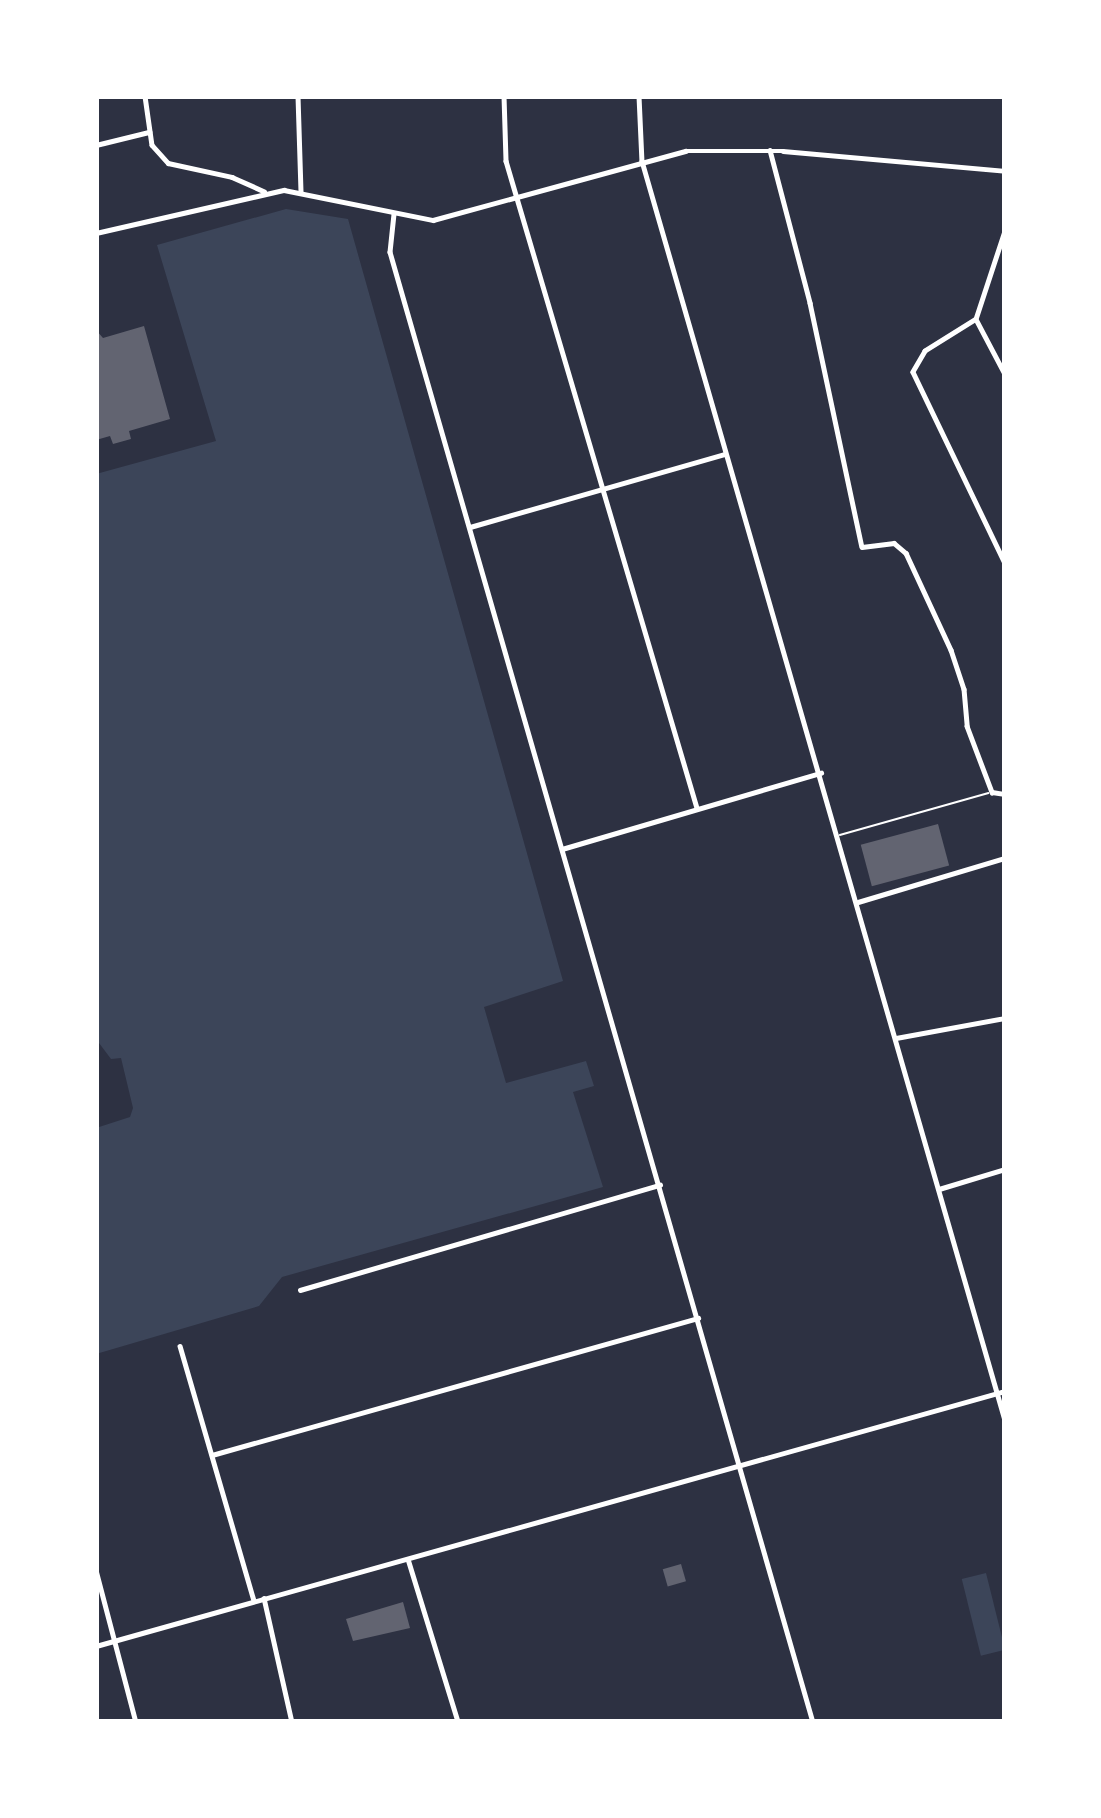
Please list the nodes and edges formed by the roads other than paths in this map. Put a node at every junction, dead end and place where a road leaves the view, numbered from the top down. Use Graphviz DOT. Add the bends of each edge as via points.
graph roads {
  1 [pos="146,96"];
  2 [pos="298,96"];
  3 [pos="504,96"];
  4 [pos="638,96"];
  5 [pos="149,132"];
  6 [pos="96,145"];
  7 [pos="770,150"];
  8 [pos="642,160"];
  9 [pos="1005,172"];
  10 [pos="264,191"];
  11 [pos="301,191"];
  12 [pos="517,197"];
  13 [pos="394,214"];
  14 [pos="1005,231"];
  15 [pos="96,233"];
  16 [pos="976,319"];
  17 [pos="1005,374"];
  18 [pos="725,454"];
  19 [pos="604,490"];
  20 [pos="470,527"];
  21 [pos="1005,562"];
  22 [pos="820,773"];
  23 [pos="992,792"];
  24 [pos="1005,794"];
  25 [pos="697,808"];
  26 [pos="838,836"];
  27 [pos="562,849"];
  28 [pos="1005,858"];
  29 [pos="858,902"];
  30 [pos="1005,1018"];
  31 [pos="896,1038"];
  32 [pos="1005,1169"];
  33 [pos="660,1185"];
  34 [pos="938,1189"];
  35 [pos="300,1290"];
  36 [pos="698,1318"];
  37 [pos="180,1346"];
  38 [pos="1001,1392"];
  39 [pos="1005,1420"];
  40 [pos="212,1455"];
  41 [pos="740,1466"];
  42 [pos="408,1559"];
  43 [pos="96,1570"];
  44 [pos="264,1598"];
  45 [pos="254,1601"];
  46 [pos="113,1641"];
  47 [pos="96,1646"];
  48 [pos="136,1722"];
  49 [pos="292,1722"];
  50 [pos="458,1722"];
  51 [pos="813,1722"];
  1 -- 5 [label="street"];
  2 -- 11 [label="street"];
  3 -- 12 [label="street" via="504,148"];
  4 -- 8 [label="street"];
  5 -- 6 [label="street"];
  5 -- 10 [label="street" via="168,163"];
  7 -- 8 [label="street"];
  7 -- 9 [label="street"];
  7 -- 23 [label="street" via="862,547 894,543 907,553 951,650"];
  8 -- 12 [label="street"];
  8 -- 18 [label="street"];
  10 -- 11 [label="street"];
  10 -- 15 [label="street"];
  11 -- 13 [label="street"];
  12 -- 13 [label="street" via="433,220"];
  12 -- 19 [label="street"];
  13 -- 20 [label="street" via="391,252"];
  14 -- 16 [label="street"];
  16 -- 17 [label="street"];
  16 -- 21 [label="street" via="914,365 917,387"];
  18 -- 19 [label="street"];
  18 -- 22 [label="street"];
  19 -- 20 [label="street"];
  19 -- 25 [label="street"];
  20 -- 27 [label="street"];
  22 -- 25 [label="street"];
  22 -- 26 [label="street"];
  23 -- 24 [label="street"];
  23 -- 26 [label="lane"];
  25 -- 27 [label="street"];
  26 -- 29 [label="street"];
  27 -- 33 [label="street"];
  28 -- 29 [label="street"];
  29 -- 31 [label="street"];
  30 -- 31 [label="street"];
  31 -- 34 [label="street"];
  32 -- 34 [label="street"];
  33 -- 35 [label="street"];
  33 -- 36 [label="street"];
  34 -- 38 [label="street"];
  36 -- 40 [label="street"];
  36 -- 41 [label="street"];
  37 -- 40 [label="street"];
  38 -- 39 [label="street"];
  38 -- 41 [label="street"];
  40 -- 45 [label="street"];
  41 -- 42 [label="street"];
  41 -- 51 [label="street"];
  42 -- 44 [label="street"];
  42 -- 50 [label="street"];
  43 -- 46 [label="street"];
  44 -- 45 [label="street"];
  44 -- 49 [label="street"];
  45 -- 46 [label="street"];
  46 -- 47 [label="street"];
  46 -- 48 [label="street"];
}
